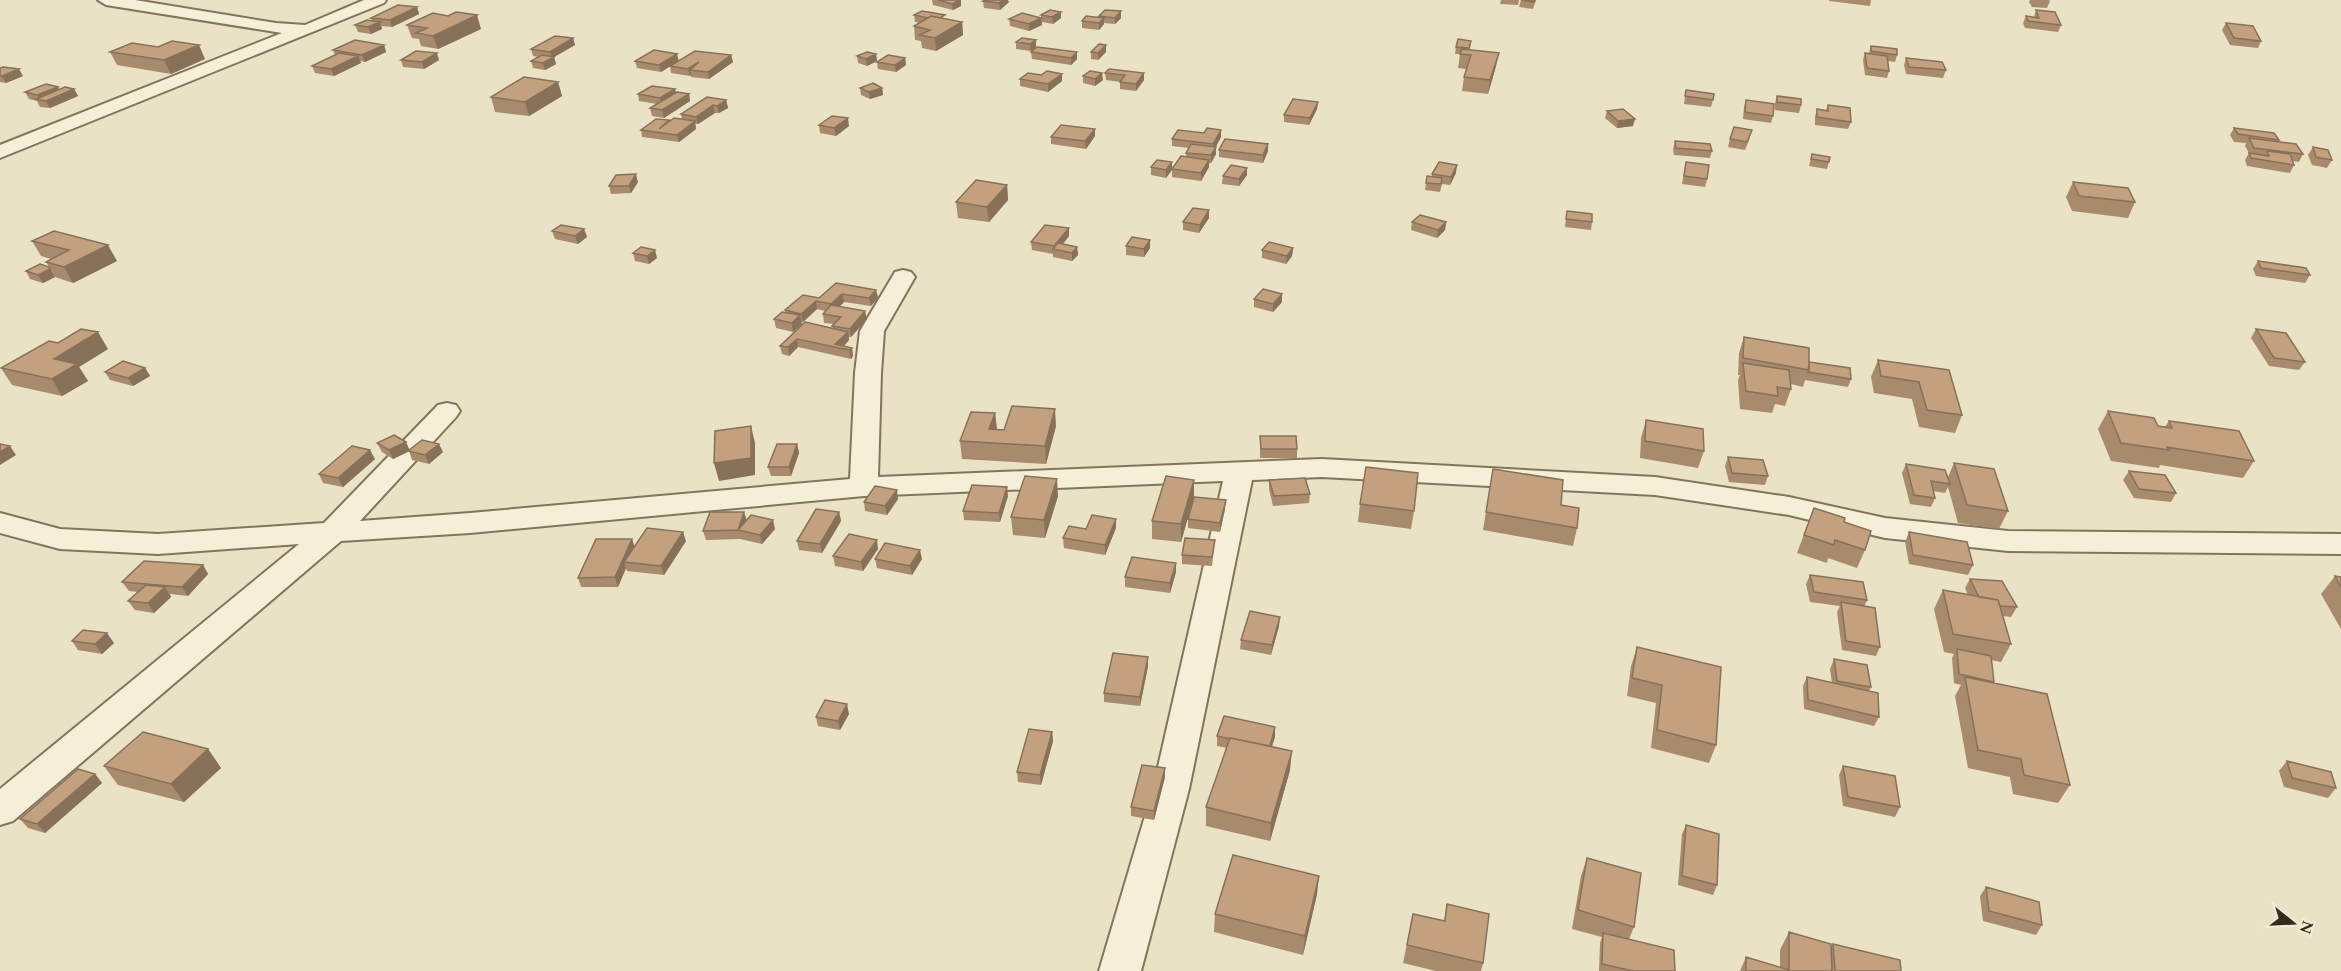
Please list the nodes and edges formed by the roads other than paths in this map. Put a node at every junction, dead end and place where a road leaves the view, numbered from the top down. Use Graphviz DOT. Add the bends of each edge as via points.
graph roads {
  1 [pos="106,0"];
  2 [pos="378,0"];
  3 [pos="307,30"];
  4 [pos="0,152"];
  5 [pos="903,278"];
  6 [pos="447,411"];
  7 [pos="1239,472"];
  8 [pos="864,487"];
  9 [pos="0,523"];
  10 [pos="332,533"];
  11 [pos="2341,544"];
  12 [pos="0,810"];
  13 [pos="1119,971"];
  1 -- 3 [label="street"];
  2 -- 3 [label="street"];
  3 -- 4 [label="street"];
  5 -- 8 [label="street" via="872,331"];
  6 -- 10 [label="street"];
  7 -- 8 [label="street"];
  7 -- 11 [label="street" via="1322,468 1655,486 1788,506 1885,528 2008,541"];
  7 -- 13 [label="street" via="1171,789"];
  8 -- 10 [label="street"];
  9 -- 10 [label="street" via="60,539 158,544"];
  10 -- 12 [label="street"];
}
